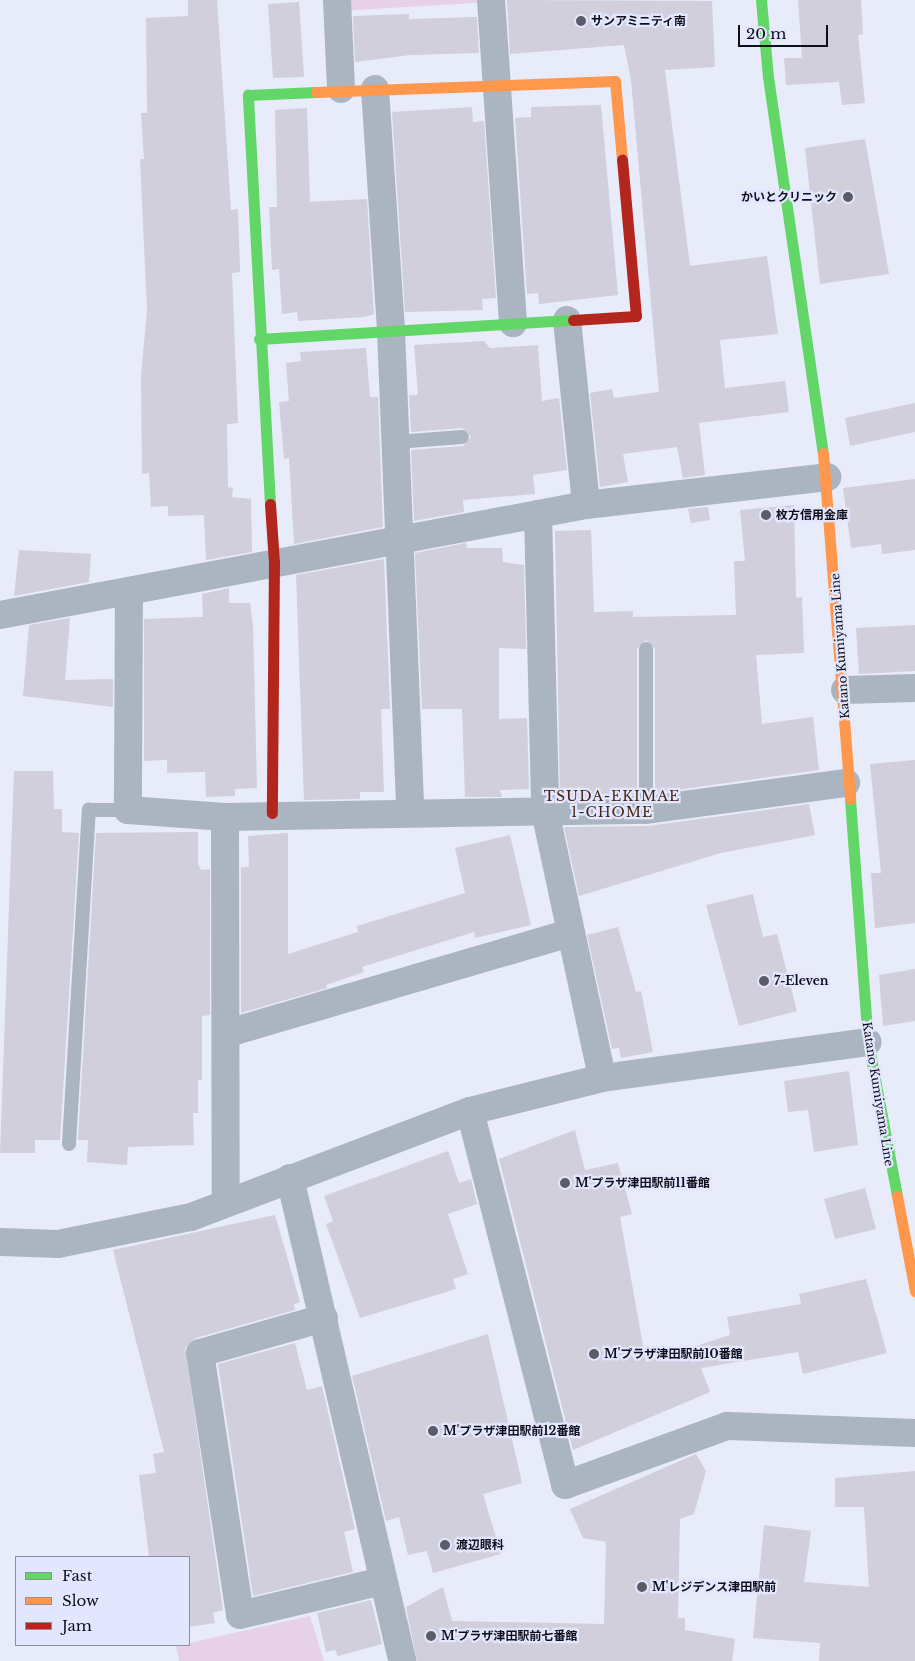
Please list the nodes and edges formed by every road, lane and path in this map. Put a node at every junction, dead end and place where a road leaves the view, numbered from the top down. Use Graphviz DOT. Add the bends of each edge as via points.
graph roads {
  1 [pos="337,0"];
  2 [pos="491,0"];
  3 [pos="761,0"];
  4 [pos="497,86"];
  5 [pos="341,89"];
  6 [pos="375,89"];
  7 [pos="566,320"];
  8 [pos="513,323"];
  9 [pos="391,331"];
  10 [pos="259,339"];
  11 [pos="462,437"];
  12 [pos="396,442"];
  13 [pos="827,477"];
  14 [pos="586,505"];
  15 [pos="538,514"];
  16 [pos="401,540"];
  17 [pos="274,562"];
  18 [pos="129,591"];
  19 [pos="0,615"];
  20 [pos="646,649"];
  21 [pos="915,688"];
  22 [pos="845,690"];
  23 [pos="846,783"];
  24 [pos="128,810"];
  25 [pos="646,810"];
  26 [pos="545,811"];
  27 [pos="272,813"];
  28 [pos="410,813"];
  29 [pos="225,817"];
  30 [pos="571,933"];
  31 [pos="228,1034"];
  32 [pos="868,1042"];
  33 [pos="602,1078"];
  34 [pos="470,1111"];
  35 [pos="69,1144"];
  36 [pos="290,1178"];
  37 [pos="226,1203"];
  38 [pos="0,1242"];
  39 [pos="915,1291"];
  40 [pos="324,1318"];
  41 [pos="915,1433"];
  42 [pos="383,1581"];
  43 [pos="402,1661"];
  1 -- 5 [label="street"];
  2 -- 4 [label="street"];
  3 -- 13 [label="street, Katano Kumiyama Line" via="768,77"];
  4 -- 6 [label="street"];
  4 -- 7 [label="street" via="615,81 636,316"];
  4 -- 8 [label="street"];
  5 -- 6 [label="street"];
  5 -- 10 [label="street" via="248,95"];
  6 -- 9 [label="street"];
  7 -- 8 [label="street"];
  7 -- 14 [label="street"];
  8 -- 9 [label="street"];
  9 -- 10 [label="street"];
  9 -- 12 [label="street"];
  10 -- 17 [label="street"];
  11 -- 12 [label="lane"];
  12 -- 16 [label="street"];
  13 -- 14 [label="street"];
  13 -- 22 [label="street, Katano Kumiyama Line"];
  14 -- 15 [label="street"];
  15 -- 16 [label="street"];
  15 -- 26 [label="street"];
  16 -- 17 [label="street"];
  16 -- 28 [label="street"];
  17 -- 18 [label="street"];
  17 -- 27 [label="street"];
  18 -- 19 [label="street"];
  18 -- 24 [label="street"];
  20 -- 25 [label="lane"];
  21 -- 22 [label="street"];
  22 -- 23 [label="street, Katano Kumiyama Line"];
  23 -- 25 [label="street"];
  23 -- 32 [label="street, Katano Kumiyama Line"];
  24 -- 29 [label="street"];
  24 -- 35 [label="lane" via="89,810"];
  25 -- 26 [label="street"];
  26 -- 28 [label="street"];
  26 -- 30 [label="street"];
  27 -- 28 [label="street"];
  27 -- 29 [label="street"];
  29 -- 31 [label="street"];
  30 -- 31 [label="street"];
  30 -- 33 [label="street"];
  31 -- 37 [label="street"];
  32 -- 33 [label="street"];
  32 -- 39 [label="street, Katano Kumiyama Line"];
  33 -- 34 [label="street"];
  34 -- 36 [label="street"];
  34 -- 41 [label="street" via="565,1485 727,1426"];
  36 -- 37 [label="street"];
  36 -- 40 [label="street"];
  37 -- 38 [label="street" via="191,1217 58,1244"];
  40 -- 42 [label="street"];
  40 -- 42 [label="street" via="200,1353 240,1615"];
  42 -- 43 [label="street"];
}
